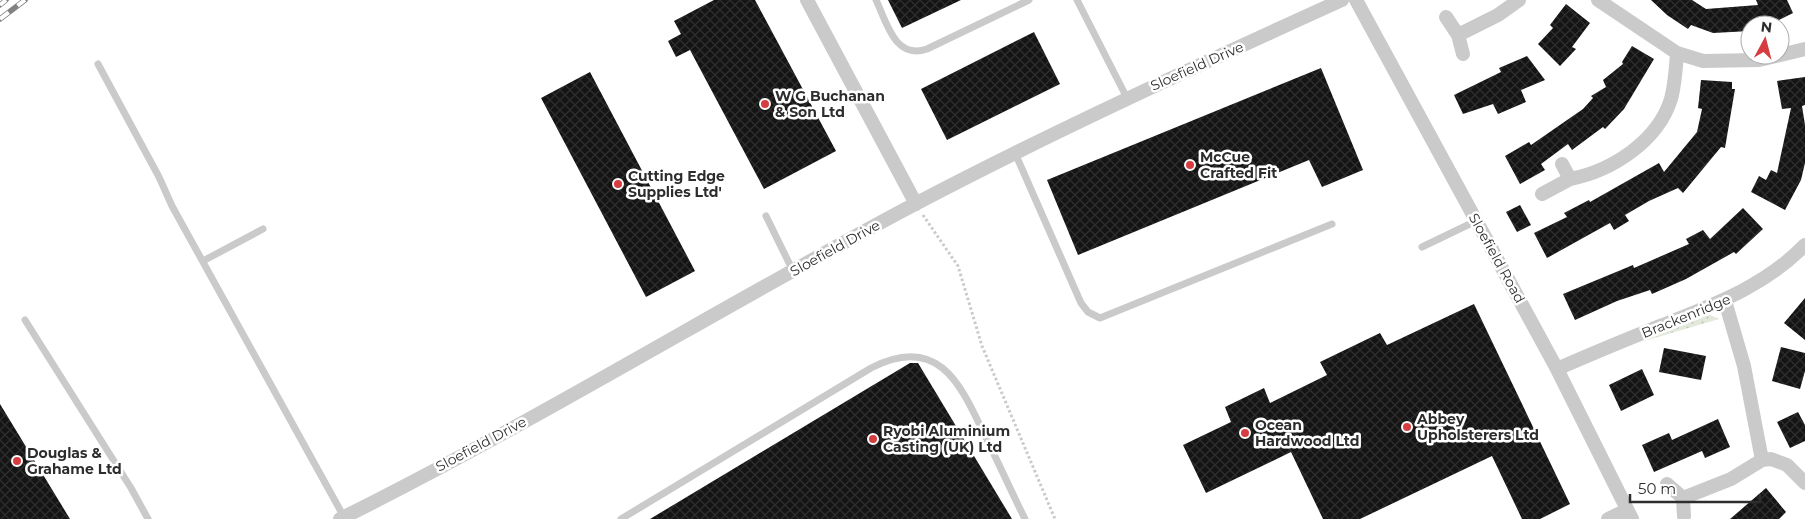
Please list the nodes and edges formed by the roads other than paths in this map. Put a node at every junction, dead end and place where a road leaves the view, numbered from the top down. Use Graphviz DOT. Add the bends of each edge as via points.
graph roads {
  1 [pos="807,0"];
  2 [pos="876,0"];
  3 [pos="1029,0"];
  4 [pos="1077,0"];
  5 [pos="1342,0"];
  6 [pos="1356,0"];
  7 [pos="1518,0"];
  8 [pos="1598,0"];
  9 [pos="1446,17"];
  10 [pos="1458,35"];
  11 [pos="1805,50"];
  12 [pos="1677,53"];
  13 [pos="1463,54"];
  14 [pos="98,64"];
  15 [pos="1127,98"];
  16 [pos="1015,152"];
  17 [pos="1562,164"];
  18 [pos="1570,179"];
  19 [pos="1542,194"];
  20 [pos="916,204"];
  21 [pos="766,216"];
  22 [pos="1476,221"];
  23 [pos="1332,224"];
  24 [pos="263,229"];
  25 [pos="1805,246"];
  26 [pos="1422,247"];
  27 [pos="203,262"];
  28 [pos="793,271"];
  29 [pos="1725,301"];
  30 [pos="25,320"];
  31 [pos="1557,369"];
  32 [pos="1762,460"];
  33 [pos="1805,483"];
  34 [pos="1667,484"];
  35 [pos="1683,498"];
  36 [pos="1629,514"];
  37 [pos="1684,516"];
  38 [pos="342,518"];
  39 [pos="148,519"];
  40 [pos="621,519"];
  41 [pos="1025,519"];
  42 [pos="1608,519"];
  1 -- 20 [label="street"];
  2 -- 3 [label="lane" via="896,42 915,52"];
  4 -- 15 [label="lane"];
  5 -- 15 [label="street, Sloefield Drive"];
  6 -- 22 [label="street, Sloefield Road"];
  7 -- 10 [label="street"];
  8 -- 12 [label="street"];
  9 -- 10 [label="street"];
  10 -- 13 [label="street"];
  11 -- 12 [label="street" via="1759,60 1726,62 1703,61"];
  12 -- 18 [label="street" via="1670,100 1662,118 1647,137 1629,153 1590,175"];
  14 -- 27 [label="lane"];
  15 -- 16 [label="street, Sloefield Drive"];
  16 -- 20 [label="street, Sloefield Drive"];
  16 -- 23 [label="lane" via="1081,303 1088,312 1100,318"];
  17 -- 18 [label="street"];
  18 -- 19 [label="street"];
  20 -- 28 [label="street, Sloefield Drive"];
  21 -- 28 [label="lane"];
  22 -- 26 [label="lane"];
  22 -- 31 [label="street, Sloefield Road"];
  24 -- 27 [label="lane"];
  25 -- 29 [label="street, Brackenridge" via="1780,269"];
  27 -- 38 [label="lane"];
  28 -- 38 [label="street, Sloefield Drive" via="656,350"];
  29 -- 31 [label="street, Brackenridge"];
  29 -- 32 [label="street" via="1744,366"];
  30 -- 39 [label="lane"];
  31 -- 36 [label="street, Sloefield Road"];
  32 -- 33 [label="street" via="1771,459 1787,465"];
  32 -- 35 [label="street" via="1731,479"];
  34 -- 35 [label="street"];
  35 -- 37 [label="street"];
  36 -- 42 [label="street"];
  40 -- 41 [label="lane" via="871,368 904,358 935,364 959,384"];
}
